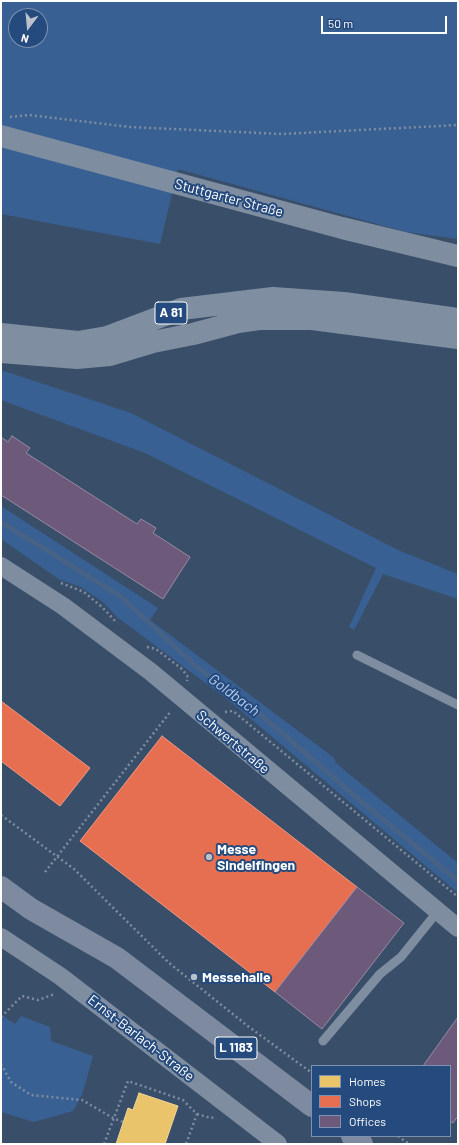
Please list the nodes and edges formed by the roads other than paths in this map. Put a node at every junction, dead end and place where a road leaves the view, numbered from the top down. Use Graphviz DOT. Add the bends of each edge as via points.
graph roads {
  1 [pos="4,127"];
  2 [pos="458,256"];
  3 [pos="451,317"];
  4 [pos="1,334"];
  5 [pos="458,338"];
  6 [pos="1,352"];
  7 [pos="1,566"];
  8 [pos="357,655"];
  9 [pos="458,706"];
  10 [pos="1,887"];
  11 [pos="438,911"];
  12 [pos="458,928"];
  13 [pos="1,937"];
  14 [pos="323,1041"];
  15 [pos="311,1105"];
  16 [pos="353,1137"];
  17 [pos="278,1144"];
  18 [pos="362,1144"];
  1 -- 2 [label="street, Stuttgarter Straße" via="342,228"];
  3 -- 4 [label="highway, A 81" via="344,303 273,298 181,309 107,337 78,342"];
  5 -- 6 [label="highway, A 81" via="312,319 259,319 153,342 110,356 78,358"];
  7 -- 11 [label="street, Schwertstraße" via="63,606 184,693"];
  8 -- 9 [label="lane"];
  10 -- 15 [label="main road, L 1183" via="31,908 117,958"];
  11 -- 12 [label="street, Schwertstraße"];
  11 -- 14 [label="lane" via="401,957 380,974"];
  13 -- 17 [label="street, Ernst-Barlach-Straße" via="60,976"];
  16 -- 18 [label="main road"];
}
